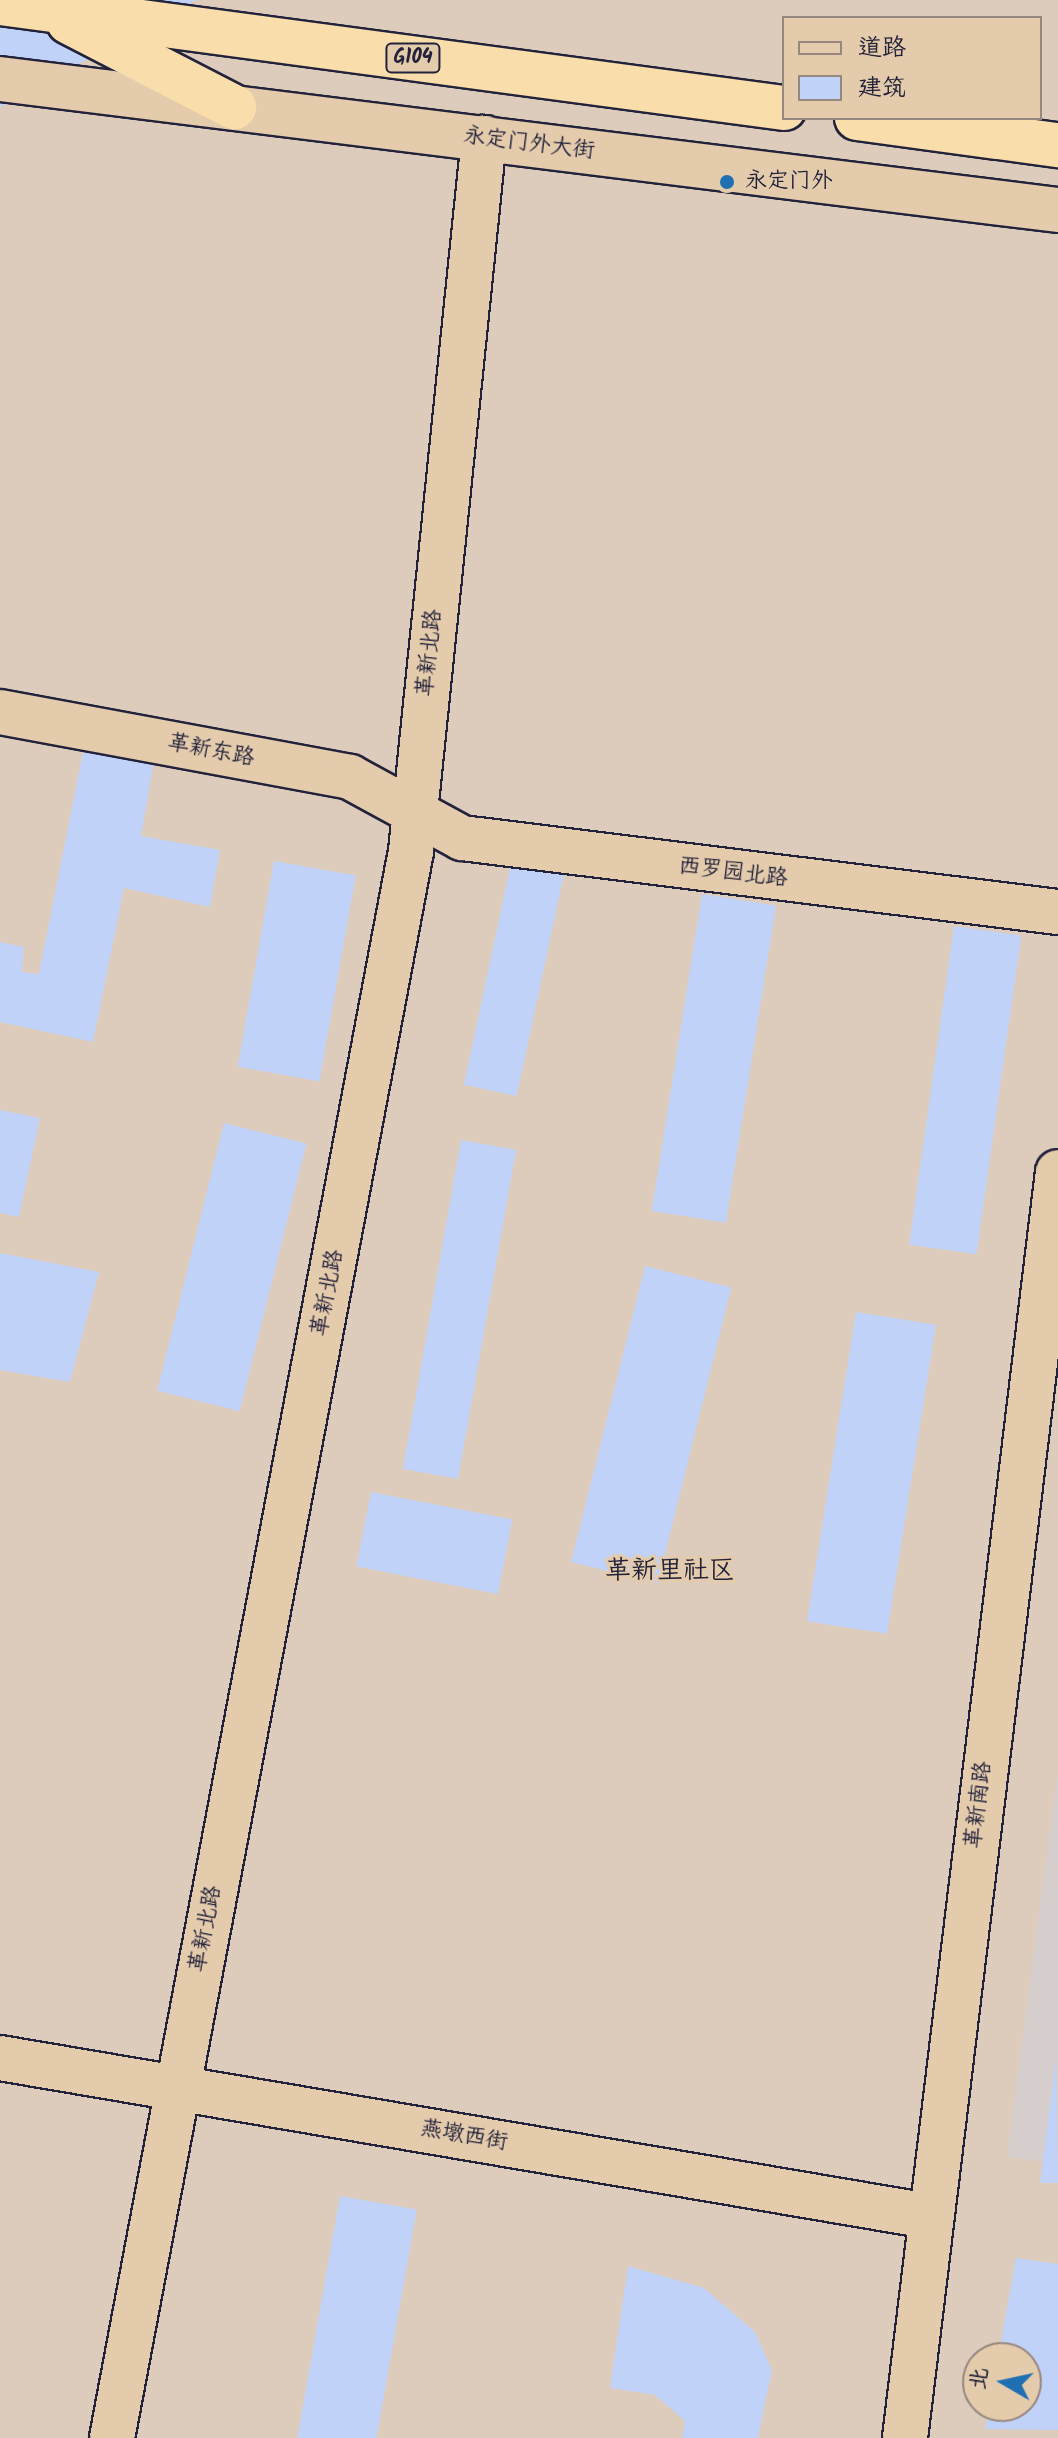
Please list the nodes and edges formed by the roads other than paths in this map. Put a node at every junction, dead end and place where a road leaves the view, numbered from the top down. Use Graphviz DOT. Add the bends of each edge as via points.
graph roads {
  1 [pos="21,6"];
  2 [pos="0,79"];
  3 [pos="234,107"];
  4 [pos="782,108"];
  5 [pos="872,120"];
  6 [pos="484,138"];
  7 [pos="1058,145"];
  8 [pos="1058,210"];
  9 [pos="0,712"];
  10 [pos="414,812"];
  11 [pos="1058,912"];
  12 [pos="1058,1172"];
  13 [pos="1043,1409"];
  14 [pos="0,2058"];
  15 [pos="176,2086"];
  16 [pos="928,2216"];
  17 [pos="112,2438"];
  18 [pos="905,2438"];
  1 -- 3 [label="highway"];
  1 -- 4 [label="highway, G104"];
  2 -- 3 [label="street, 永定门外大街"];
  3 -- 6 [label="street, 永定门外大街"];
  5 -- 7 [label="highway"];
  6 -- 8 [label="street, 永定门外大街"];
  6 -- 10 [label="street, 革新北路"];
  9 -- 10 [label="street, 革新东路" via="350,777"];
  10 -- 11 [label="street, 西罗园北路" via="462,838"];
  10 -- 15 [label="street, 革新北路" via="408,867"];
  12 -- 13 [label="street, 革新南路"];
  13 -- 16 [label="street, 革新南路"];
  14 -- 15 [label="street, 燕墩西街"];
  15 -- 16 [label="street, 燕墩西街"];
  15 -- 17 [label="street, 革新北路"];
  16 -- 18 [label="street, 革新南路"];
}
